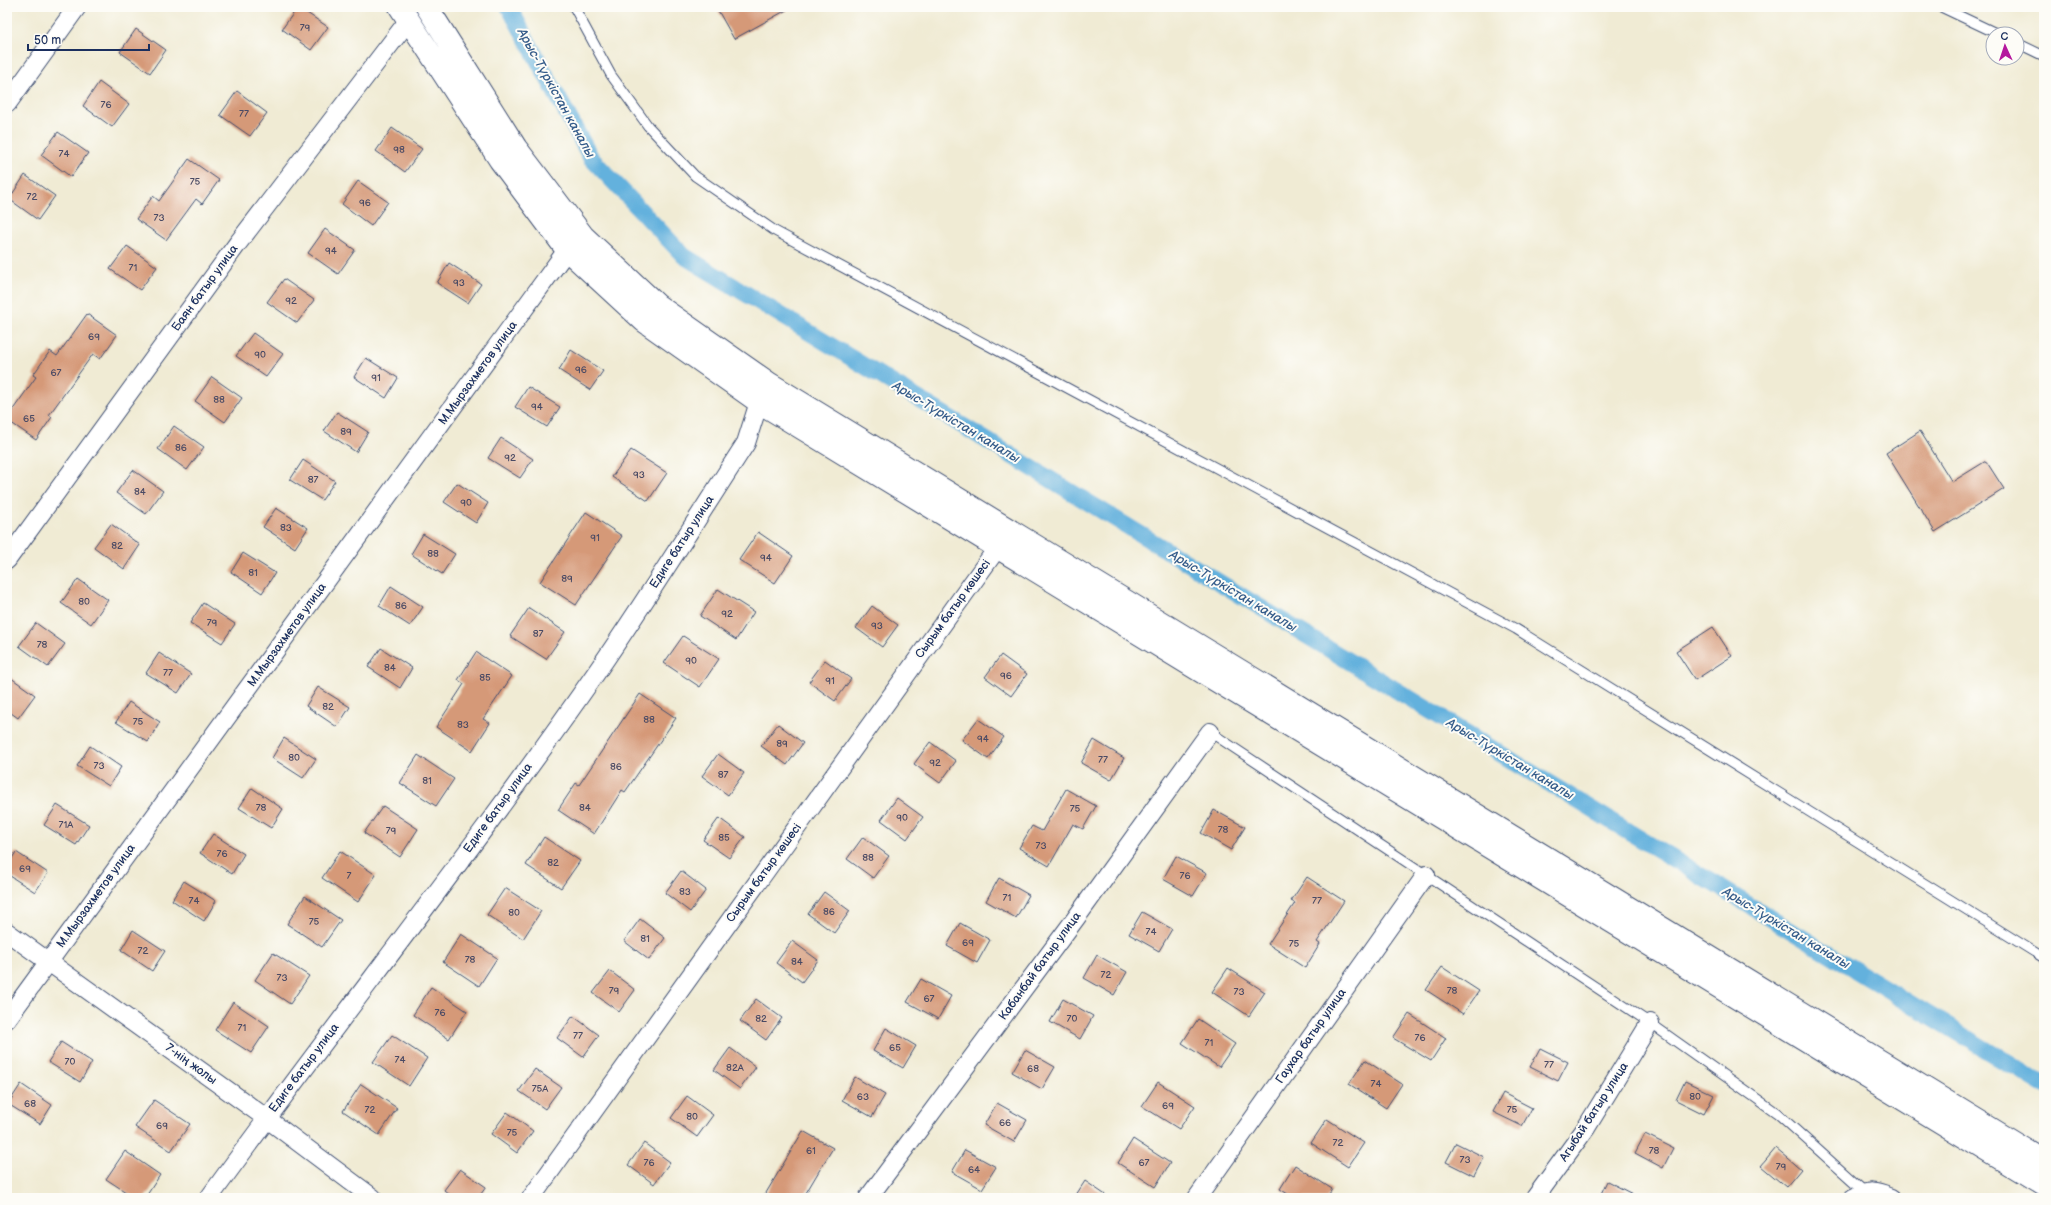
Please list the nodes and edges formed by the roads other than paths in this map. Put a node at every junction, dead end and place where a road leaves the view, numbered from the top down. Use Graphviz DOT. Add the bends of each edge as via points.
graph roads {
  1 [pos="77,7"];
  2 [pos="427,7"];
  3 [pos="574,7"];
  4 [pos="1941,7"];
  5 [pos="404,14"];
  6 [pos="1985,28"];
  7 [pos="2025,47"];
  8 [pos="2044,56"];
  9 [pos="7,104"];
  10 [pos="567,250"];
  11 [pos="759,402"];
  12 [pos="998,547"];
  13 [pos="7,560"];
  14 [pos="1210,732"];
  15 [pos="1426,875"];
  16 [pos="7,932"];
  17 [pos="2044,958"];
  18 [pos="49,961"];
  19 [pos="7,1019"];
  20 [pos="1650,1023"];
  21 [pos="266,1118"];
  22 [pos="2044,1161"];
  23 [pos="2044,1185"];
  24 [pos="1859,1195"];
  25 [pos="208,1198"];
  26 [pos="373,1198"];
  27 [pos="531,1198"];
  28 [pos="868,1198"];
  29 [pos="1197,1198"];
  30 [pos="1535,1198"];
  31 [pos="1892,1198"];
  1 -- 9 [label="street"];
  2 -- 22 [label="highway" via="516,148 583,236 657,305 770,384"];
  3 -- 17 [label="lane" via="611,74 648,126 695,176 775,232 1516,629"];
  4 -- 6 [label="lane"];
  5 -- 10 [label="highway" via="500,160"];
  5 -- 13 [label="street, Баян батыр улица"];
  7 -- 8 [label="lane"];
  10 -- 11 [label="highway" via="644,321"];
  10 -- 18 [label="street, М.Мырзахметов улица"];
  11 -- 12 [label="highway"];
  11 -- 21 [label="street, Едиге батыр улица" via="746,443 596,673 449,875"];
  12 -- 23 [label="highway"];
  12 -- 27 [label="street, Сырым батыр көшесі"];
  14 -- 15 [label="lane"];
  14 -- 28 [label="street, Кабанбай батыр улица" via="1076,918"];
  15 -- 20 [label="lane"];
  15 -- 29 [label="street, Гаухар батыр улица"];
  16 -- 18 [label="street, 7-нің жолы"];
  18 -- 19 [label="street, М.Мырзахметов улица"];
  18 -- 21 [label="street, 7-нің жолы"];
  20 -- 24 [label="lane" via="1777,1113"];
  20 -- 30 [label="street, Агыбай батыр улица" via="1586,1128"];
  21 -- 25 [label="street, Едиге батыр улица"];
  21 -- 26 [label="street, 7-нің жолы"];
  24 -- 31 [label="street" via="1878,1192"];
}
